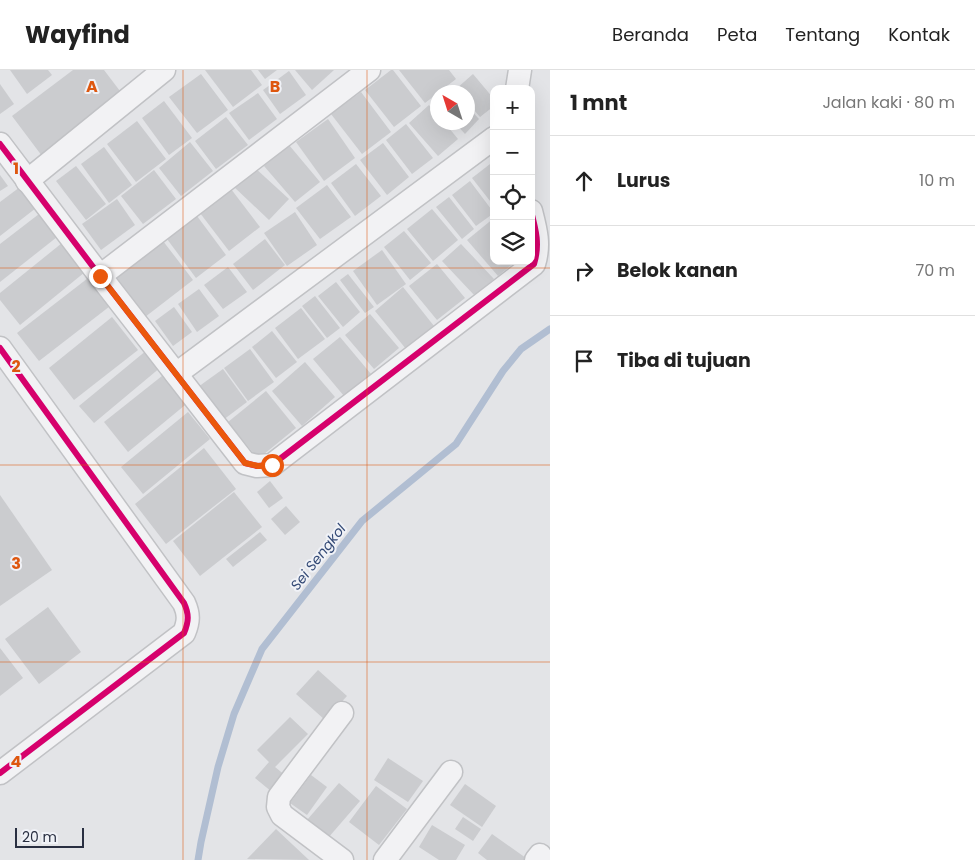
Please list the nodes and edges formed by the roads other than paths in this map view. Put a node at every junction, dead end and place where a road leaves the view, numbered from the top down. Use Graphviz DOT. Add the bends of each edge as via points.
graph roads {
  1 [pos="164,70"];
  2 [pos="369,70"];
  3 [pos="520,70"];
  4 [pos="518,85"];
  5 [pos="490,141"];
  6 [pos="0,144"];
  7 [pos="27,181"];
  8 [pos="533,220"];
  9 [pos="100,276"];
  10 [pos="0,348"];
  11 [pos="176,374"];
  12 [pos="342,713"];
  13 [pos="451,772"];
  14 [pos="0,773"];
  15 [pos="342,860"];
  16 [pos="386,860"];
  1 -- 7 [label="street"];
  2 -- 9 [label="street"];
  3 -- 4 [label="street"];
  5 -- 11 [label="street"];
  6 -- 7 [label="street"];
  7 -- 9 [label="street"];
  8 -- 11 [label="street" via="538,240 534,264 272,465 245,463"];
  9 -- 11 [label="street"];
  10 -- 14 [label="street" via="184,602 189,622 184,633"];
  12 -- 15 [label="street" via="279,797 278,807 282,815"];
  13 -- 16 [label="street"];
}
